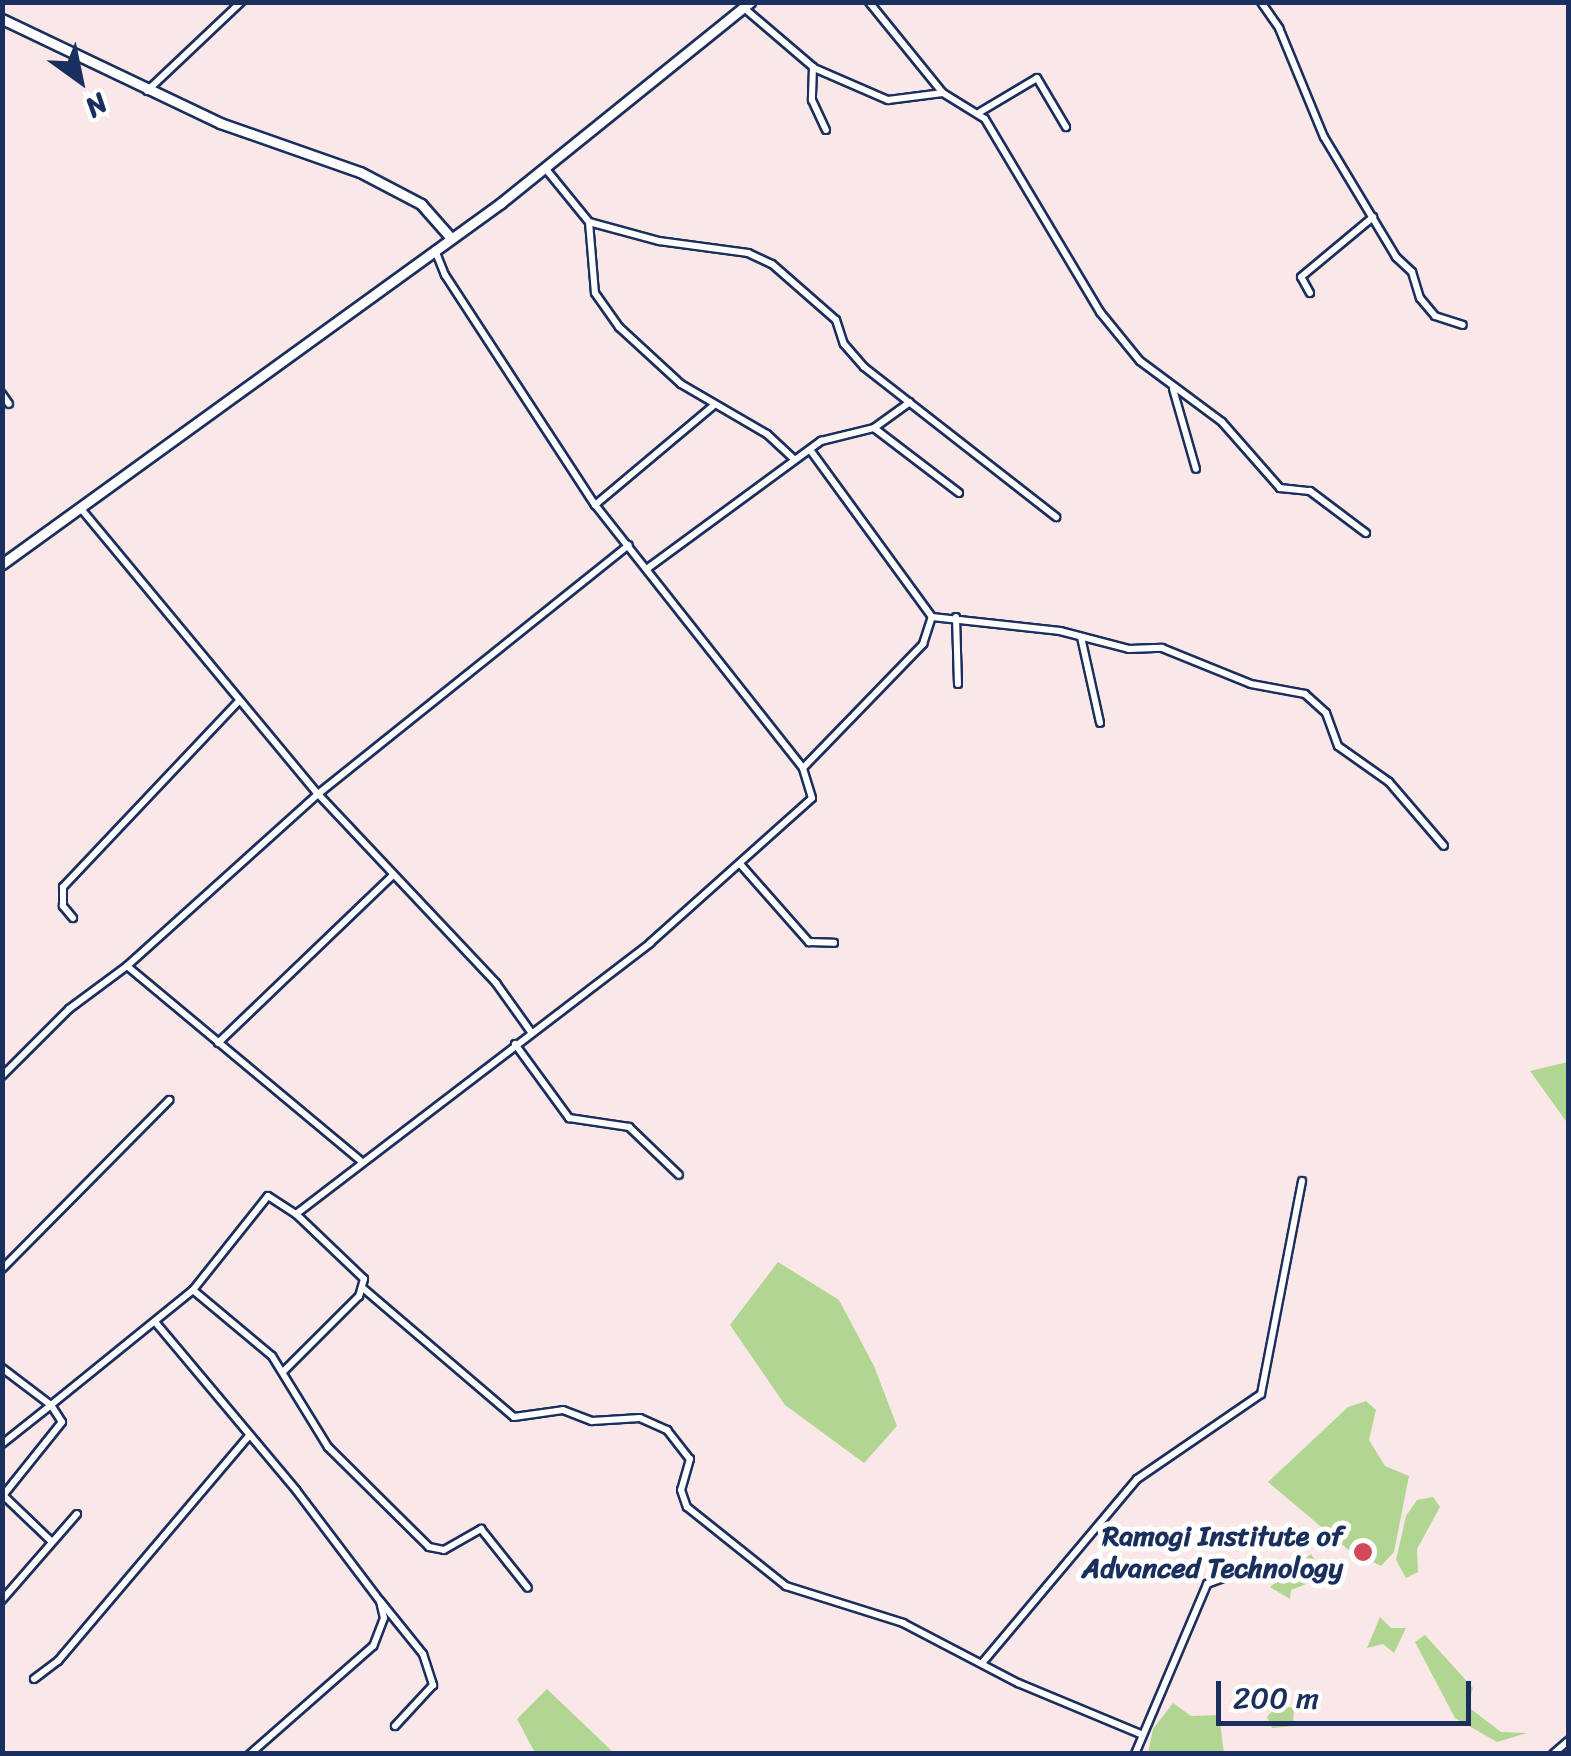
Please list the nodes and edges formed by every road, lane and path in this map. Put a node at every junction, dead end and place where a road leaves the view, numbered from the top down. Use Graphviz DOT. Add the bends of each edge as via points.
graph roads {
  1 [pos="241,2"];
  2 [pos="870,2"];
  3 [pos="1261,2"];
  4 [pos="745,4"];
  5 [pos="2,18"];
  6 [pos="812,67"];
  7 [pos="146,91"];
  8 [pos="942,93"];
  9 [pos="980,112"];
  10 [pos="1066,127"];
  11 [pos="826,130"];
  12 [pos="545,168"];
  13 [pos="1372,217"];
  14 [pos="590,222"];
  15 [pos="450,238"];
  16 [pos="435,250"];
  17 [pos="1310,293"];
  18 [pos="1462,325"];
  19 [pos="1173,388"];
  20 [pos="2,394"];
  21 [pos="910,402"];
  22 [pos="9,404"];
  23 [pos="713,406"];
  24 [pos="874,428"];
  25 [pos="810,451"];
  26 [pos="795,460"];
  27 [pos="1196,469"];
  28 [pos="959,493"];
  29 [pos="595,504"];
  30 [pos="82,510"];
  31 [pos="1056,517"];
  32 [pos="1366,533"];
  33 [pos="629,545"];
  34 [pos="2,564"];
  35 [pos="648,568"];
  36 [pos="932,617"];
  37 [pos="956,617"];
  38 [pos="1081,636"];
  39 [pos="958,684"];
  40 [pos="238,701"];
  41 [pos="1100,723"];
  42 [pos="803,768"];
  43 [pos="318,794"];
  44 [pos="1444,846"];
  45 [pos="741,865"];
  46 [pos="392,876"];
  47 [pos="73,918"];
  48 [pos="834,943"];
  49 [pos="127,966"];
  50 [pos="531,1032"];
  51 [pos="218,1043"];
  52 [pos="515,1044"];
  53 [pos="2,1076"];
  54 [pos="169,1100"];
  55 [pos="360,1160"];
  56 [pos="678,1176"];
  57 [pos="1302,1181"];
  58 [pos="296,1214"];
  59 [pos="2,1269"];
  60 [pos="364,1288"];
  61 [pos="193,1290"];
  62 [pos="156,1323"];
  63 [pos="2,1368"];
  64 [pos="285,1370"];
  65 [pos="51,1405"];
  66 [pos="248,1437"];
  67 [pos="2,1444"];
  68 [pos="3,1496"];
  69 [pos="77,1514"];
  70 [pos="52,1542"];
  71 [pos="1248,1569"];
  72 [pos="528,1588"];
  73 [pos="2,1600"];
  74 [pos="380,1601"];
  75 [pos="982,1662"];
  76 [pos="34,1678"];
  77 [pos="396,1726"];
  78 [pos="1143,1734"];
  79 [pos="1568,1740"];
  80 [pos="250,1754"];
  81 [pos="1135,1754"];
  82 [pos="1553,1754"];
  1 -- 7 [label="street"];
  2 -- 8 [label="street"];
  3 -- 13 [label="street" via="1279,28 1324,137"];
  4 -- 6 [label="street"];
  4 -- 12 [label="main road"];
  5 -- 7 [label="main road"];
  6 -- 8 [label="street" via="888,100"];
  6 -- 11 [label="street" via="812,100"];
  7 -- 15 [label="main road" via="360,172 420,204"];
  8 -- 9 [label="street"];
  9 -- 10 [label="street" via="1037,78"];
  9 -- 19 [label="street" via="1100,312 1140,361"];
  12 -- 14 [label="street"];
  12 -- 15 [label="main road"];
  13 -- 17 [label="street" via="1300,278"];
  13 -- 18 [label="street" via="1412,272 1424,304"];
  14 -- 21 [label="street" via="659,241 748,253 772,264 836,320 844,344 864,367"];
  14 -- 23 [label="street" via="600,304 647,359"];
  15 -- 16 [label="main road"];
  16 -- 29 [label="street" via="444,275"];
  16 -- 30 [label="main road" via="266,367"];
  19 -- 27 [label="street"];
  19 -- 32 [label="street" via="1222,422 1280,488 1310,491"];
  20 -- 22 [label="street"];
  21 -- 24 [label="street"];
  21 -- 31 [label="street"];
  23 -- 26 [label="street" via="767,434"];
  23 -- 29 [label="street"];
  24 -- 25 [label="street" via="821,441"];
  24 -- 28 [label="street"];
  25 -- 26 [label="street"];
  25 -- 36 [label="street"];
  26 -- 35 [label="street"];
  29 -- 33 [label="street"];
  30 -- 34 [label="main road"];
  30 -- 40 [label="street"];
  33 -- 35 [label="street"];
  33 -- 43 [label="street"];
  35 -- 42 [label="street"];
  36 -- 37 [label="street"];
  36 -- 42 [label="street" via="924,644"];
  37 -- 38 [label="street"];
  37 -- 39 [label="street"];
  38 -- 41 [label="street"];
  38 -- 44 [label="street" via="1130,649 1162,648 1251,684 1305,694 1326,713 1338,746 1389,782"];
  40 -- 43 [label="street"];
  40 -- 47 [label="street" via="64,886 62,906"];
  42 -- 45 [label="street" via="812,798"];
  43 -- 46 [label="street"];
  43 -- 49 [label="street"];
  45 -- 48 [label="street" via="809,942"];
  45 -- 50 [label="street"];
  46 -- 50 [label="street" via="496,982"];
  46 -- 51 [label="street"];
  49 -- 51 [label="street"];
  49 -- 53 [label="street" via="69,1009"];
  50 -- 52 [label="street"];
  51 -- 55 [label="street"];
  52 -- 55 [label="street"];
  52 -- 56 [label="street" via="569,1118 629,1127"];
  54 -- 59 [label="street"];
  55 -- 58 [label="street"];
  57 -- 75 [label="street" via="1261,1394 1137,1479"];
  58 -- 60 [label="street" via="356,1270"];
  58 -- 61 [label="street" via="275,1197 262,1200"];
  60 -- 64 [label="street"];
  60 -- 75 [label="street" via="514,1417 563,1410 592,1421 640,1418 667,1430 690,1458 681,1490 687,1507 786,1586 903,1622"];
  61 -- 62 [label="street"];
  61 -- 64 [label="street"];
  62 -- 65 [label="street"];
  62 -- 66 [label="street"];
  63 -- 65 [label="street"];
  64 -- 72 [label="street" via="328,1447 429,1547 444,1550 481,1529"];
  65 -- 67 [label="street"];
  65 -- 68 [label="street" via="62,1430"];
  66 -- 74 [label="street"];
  66 -- 76 [label="street" via="58,1661"];
  68 -- 70 [label="street"];
  69 -- 70 [label="street"];
  70 -- 73 [label="street"];
  71 -- 78 [label="street" via="1207,1584"];
  74 -- 77 [label="street" via="423,1654 433,1678 431,1690"];
  74 -- 80 [label="street" via="382,1637"];
  75 -- 78 [label="street"];
  78 -- 81 [label="street"];
  79 -- 82 [label="street"];
}
